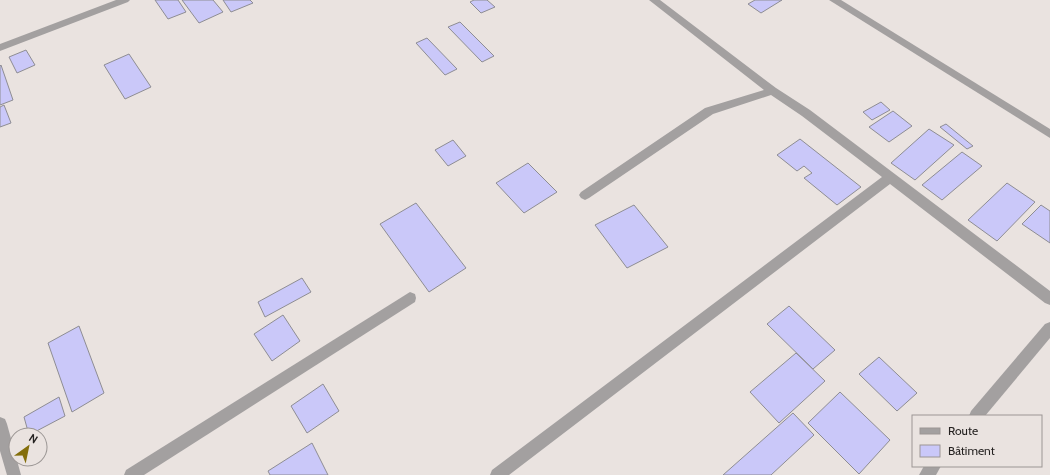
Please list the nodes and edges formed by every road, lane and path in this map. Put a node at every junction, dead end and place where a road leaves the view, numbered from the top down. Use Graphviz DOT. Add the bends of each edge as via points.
graph roads {
  1 [pos="125,0"];
  2 [pos="654,0"];
  3 [pos="834,0"];
  4 [pos="0,48"];
  5 [pos="772,91"];
  6 [pos="1050,134"];
  7 [pos="890,177"];
  8 [pos="585,195"];
  9 [pos="410,298"];
  10 [pos="1050,299"];
  11 [pos="1050,328"];
  12 [pos="977,415"];
  13 [pos="0,424"];
  14 [pos="933,467"];
  15 [pos="14,475"];
  16 [pos="131,475"];
  17 [pos="497,475"];
  18 [pos="926,475"];
  1 -- 4 [label="street"];
  2 -- 5 [label="street"];
  3 -- 6 [label="street"];
  5 -- 7 [label="street" via="806,113"];
  5 -- 8 [label="street" via="709,111"];
  7 -- 10 [label="street"];
  7 -- 17 [label="street"];
  9 -- 16 [label="street"];
  11 -- 12 [label="street"];
  13 -- 15 [label="street"];
  14 -- 18 [label="street"];
}
